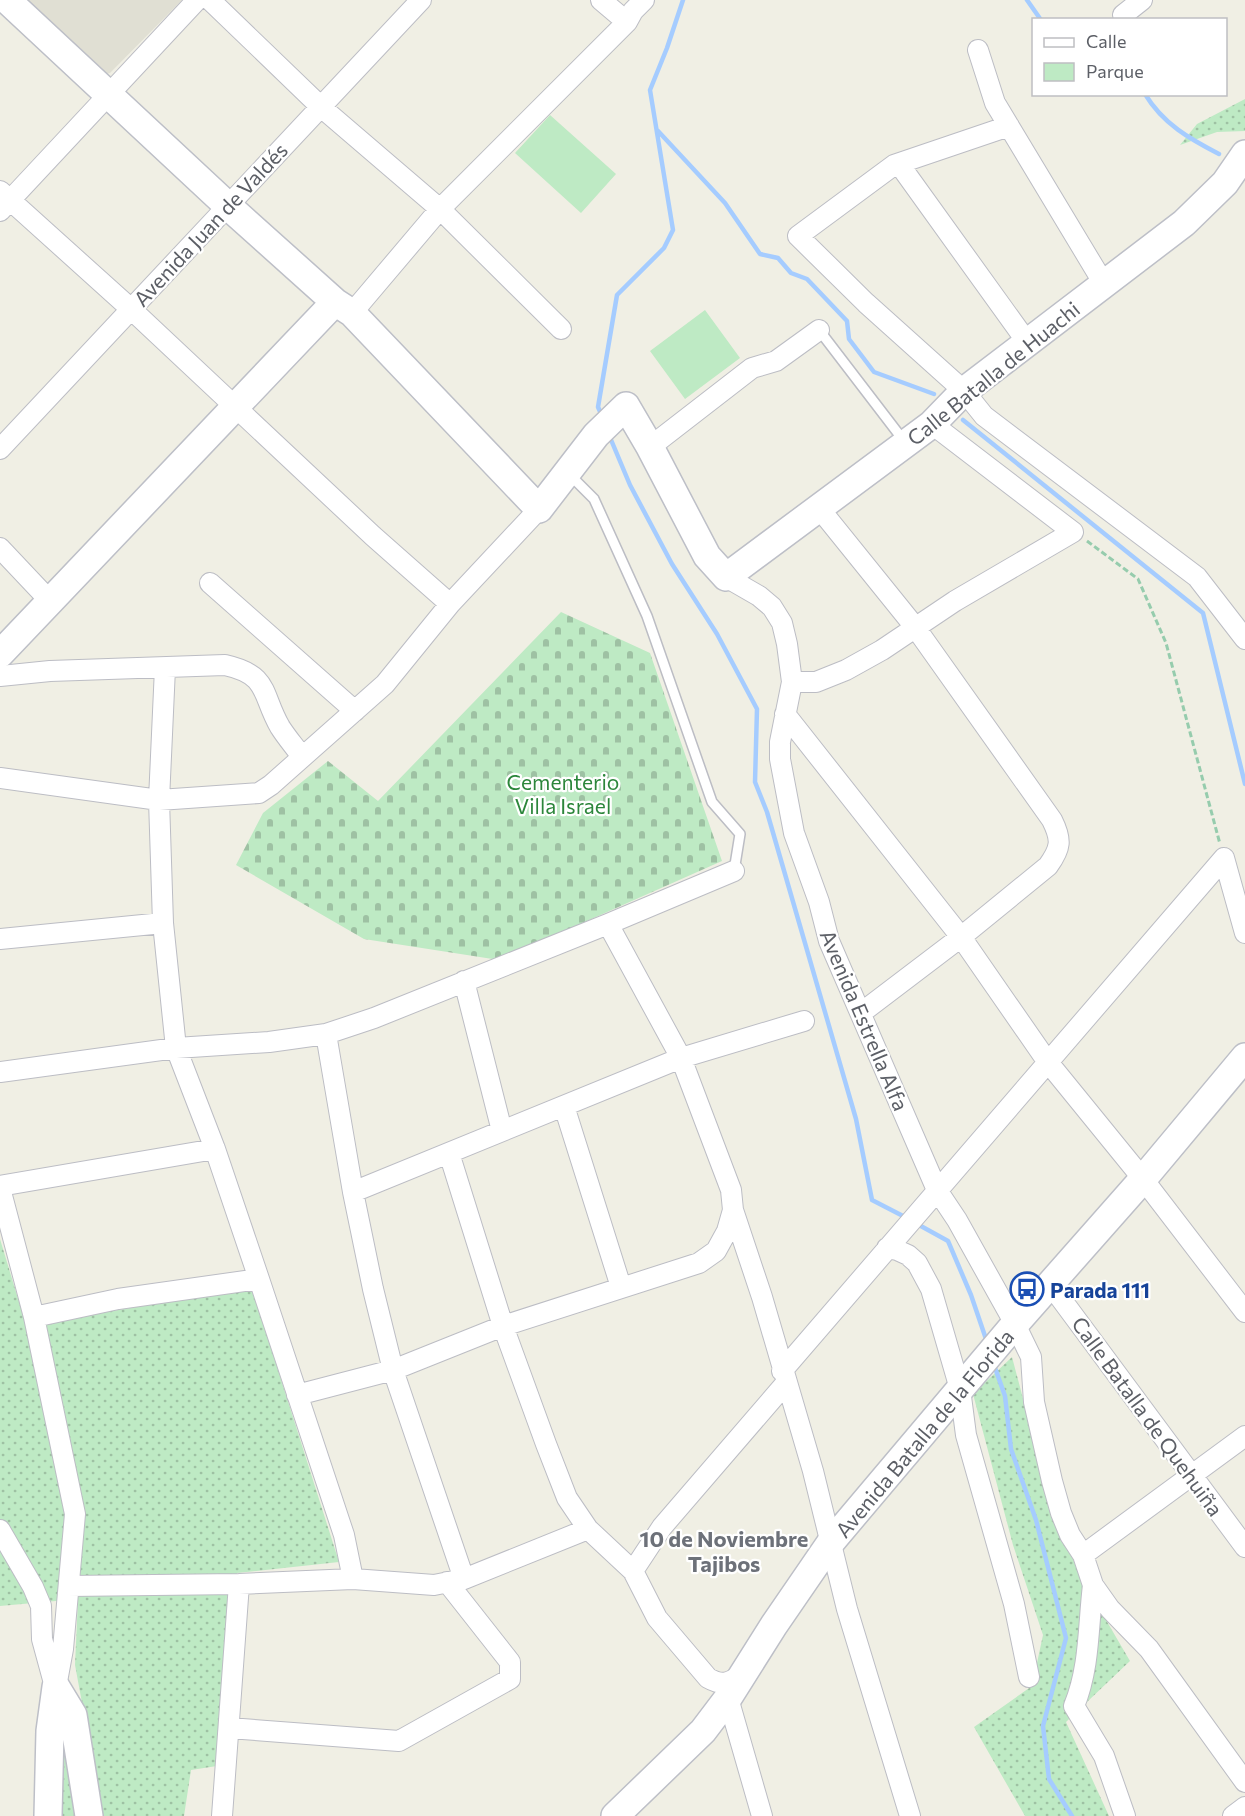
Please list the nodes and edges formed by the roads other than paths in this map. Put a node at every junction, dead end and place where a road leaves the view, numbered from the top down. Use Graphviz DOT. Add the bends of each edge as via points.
graph roads {
  1 [pos="6,0"];
  2 [pos="197,0"];
  3 [pos="210,0"];
  4 [pos="421,0"];
  5 [pos="601,0"];
  6 [pos="644,0"];
  7 [pos="1142,0"];
  8 [pos="0,6"];
  9 [pos="1123,15"];
  10 [pos="627,22"];
  11 [pos="978,50"];
  12 [pos="109,95"];
  13 [pos="321,107"];
  14 [pos="1009,126"];
  15 [pos="1245,154"];
  16 [pos="899,164"];
  17 [pos="3,201"];
  18 [pos="228,206"];
  19 [pos="440,209"];
  20 [pos="1104,284"];
  21 [pos="343,307"];
  22 [pos="131,309"];
  23 [pos="561,329"];
  24 [pos="819,330"];
  25 [pos="1027,342"];
  26 [pos="964,390"];
  27 [pos="235,408"];
  28 [pos="932,424"];
  29 [pos="906,443"];
  30 [pos="650,447"];
  31 [pos="0,449"];
  32 [pos="568,473"];
  33 [pos="819,508"];
  34 [pos="539,509"];
  35 [pos="0,548"];
  36 [pos="726,577"];
  37 [pos="210,583"];
  38 [pos="51,601"];
  39 [pos="450,604"];
  40 [pos="915,627"];
  41 [pos="1245,639"];
  42 [pos="0,654"];
  43 [pos="165,668"];
  44 [pos="0,676"];
  45 [pos="792,682"];
  46 [pos="355,711"];
  47 [pos="784,714"];
  48 [pos="302,757"];
  49 [pos="0,778"];
  50 [pos="159,800"];
  51 [pos="734,871"];
  52 [pos="163,923"];
  53 [pos="608,924"];
  54 [pos="1245,933"];
  55 [pos="961,937"];
  56 [pos="0,939"];
  57 [pos="464,981"];
  58 [pos="861,1013"];
  59 [pos="804,1022"];
  60 [pos="326,1034"];
  61 [pos="176,1048"];
  62 [pos="681,1058"];
  63 [pos="1245,1058"];
  64 [pos="1047,1061"];
  65 [pos="0,1072"];
  66 [pos="564,1106"];
  67 [pos="502,1131"];
  68 [pos="215,1149"];
  69 [pos="449,1153"];
  70 [pos="1143,1179"];
  71 [pos="0,1187"];
  72 [pos="937,1190"];
  73 [pos="353,1192"];
  74 [pos="733,1210"];
  75 [pos="887,1248"];
  76 [pos="259,1279"];
  77 [pos="1050,1284"];
  78 [pos="621,1287"];
  79 [pos="1245,1312"];
  80 [pos="34,1317"];
  81 [pos="1016,1324"];
  82 [pos="503,1326"];
  83 [pos="393,1370"];
  84 [pos="784,1377"];
  85 [pos="960,1389"];
  86 [pos="297,1395"];
  87 [pos="1245,1436"];
  88 [pos="1192,1475"];
  89 [pos="588,1529"];
  90 [pos="0,1530"];
  91 [pos="831,1542"];
  92 [pos="1245,1548"];
  93 [pos="1083,1555"];
  94 [pos="633,1572"];
  95 [pos="353,1579"];
  96 [pos="456,1581"];
  97 [pos="239,1584"];
  98 [pos="69,1586"];
  99 [pos="1093,1586"];
  100 [pos="744,1674"];
  101 [pos="1029,1677"];
  102 [pos="56,1687"];
  103 [pos="728,1698"];
  104 [pos="229,1728"];
  105 [pos="1245,1782"];
  106 [pos="1245,1807"];
  107 [pos="618,1815"];
  108 [pos="48,1816"];
  109 [pos="89,1816"];
  110 [pos="222,1816"];
  111 [pos="762,1816"];
  112 [pos="910,1816"];
  113 [pos="1125,1816"];
  114 [pos="1233,1816"];
  1 -- 8 [label="street"];
  1 -- 12 [label="street"];
  2 -- 12 [label="street"];
  3 -- 13 [label="street"];
  4 -- 13 [label="street, Avenida Juan de Valdés"];
  5 -- 10 [label="street"];
  6 -- 10 [label="street"];
  7 -- 9 [label="street"];
  10 -- 19 [label="street"];
  11 -- 14 [label="street" via="995,103"];
  12 -- 17 [label="street"];
  12 -- 18 [label="street"];
  13 -- 18 [label="street, Avenida Juan de Valdés"];
  13 -- 19 [label="street"];
  14 -- 16 [label="street"];
  14 -- 20 [label="street"];
  15 -- 20 [label="street, Calle Batalla de Huachi" via="1225,183 1184,223"];
  16 -- 25 [label="street"];
  16 -- 26 [label="street" via="798,236"];
  17 -- 22 [label="street"];
  18 -- 21 [label="street"];
  18 -- 22 [label="street, Avenida Juan de Valdés"];
  19 -- 21 [label="street"];
  19 -- 23 [label="street"];
  20 -- 25 [label="street, Calle Batalla de Huachi"];
  21 -- 27 [label="street"];
  21 -- 34 [label="street"];
  22 -- 27 [label="street"];
  22 -- 31 [label="street, Avenida Juan de Valdés"];
  24 -- 29 [label="lane"];
  24 -- 30 [label="street" via="776,361 752,368"];
  25 -- 26 [label="street, Calle Batalla de Huachi"];
  26 -- 28 [label="street, Calle Batalla de Huachi"];
  26 -- 41 [label="street" via="984,416 1197,577"];
  27 -- 38 [label="street"];
  27 -- 39 [label="street"];
  28 -- 29 [label="street, Calle Batalla de Huachi"];
  28 -- 40 [label="street" via="1073,532"];
  29 -- 33 [label="street, Calle Batalla de Huachi"];
  30 -- 32 [label="street, Avenida Estrella Alfa" via="612,419"];
  30 -- 36 [label="street, Avenida Estrella Alfa" via="707,556"];
  32 -- 34 [label="street"];
  32 -- 51 [label="lane" via="594,499 647,616 712,802 740,834"];
  33 -- 36 [label="street, Calle Batalla de Huachi"];
  33 -- 40 [label="street"];
  34 -- 39 [label="street"];
  35 -- 38 [label="street"];
  36 -- 45 [label="street, Avenida Estrella Alfa" via="772,607 782,623"];
  37 -- 46 [label="street"];
  38 -- 42 [label="street"];
  39 -- 46 [label="street" via="385,684"];
  40 -- 45 [label="street" via="846,670 816,682"];
  40 -- 55 [label="street" via="1060,836 1057,853 1048,866"];
  43 -- 44 [label="street"];
  43 -- 48 [label="street" via="225,665 256,678 280,726"];
  43 -- 50 [label="street"];
  45 -- 47 [label="street, Avenida Estrella Alfa"];
  46 -- 48 [label="street"];
  47 -- 55 [label="street"];
  47 -- 58 [label="street, Avenida Estrella Alfa" via="780,759 794,833 830,941"];
  48 -- 50 [label="street" via="259,793"];
  49 -- 50 [label="street"];
  50 -- 52 [label="street"];
  51 -- 53 [label="street"];
  52 -- 56 [label="street"];
  52 -- 61 [label="street"];
  53 -- 57 [label="street"];
  53 -- 62 [label="street"];
  54 -- 64 [label="street" via="1224,858"];
  55 -- 58 [label="street"];
  55 -- 64 [label="street"];
  57 -- 60 [label="street"];
  57 -- 67 [label="street"];
  58 -- 72 [label="street, Avenida Estrella Alfa"];
  59 -- 62 [label="street"];
  60 -- 61 [label="street"];
  60 -- 73 [label="street"];
  61 -- 65 [label="street"];
  61 -- 68 [label="street"];
  62 -- 66 [label="street"];
  62 -- 74 [label="street" via="731,1190"];
  63 -- 70 [label="street, Avenida Batalla de la Florida"];
  64 -- 70 [label="street"];
  64 -- 72 [label="street"];
  66 -- 67 [label="street"];
  66 -- 78 [label="street"];
  67 -- 69 [label="street"];
  68 -- 71 [label="street"];
  68 -- 76 [label="street"];
  69 -- 73 [label="street"];
  69 -- 82 [label="street"];
  70 -- 77 [label="street, Avenida Batalla de la Florida"];
  70 -- 79 [label="street"];
  71 -- 80 [label="street"];
  72 -- 75 [label="street"];
  72 -- 81 [label="street, Avenida Estrella Alfa"];
  73 -- 83 [label="street"];
  74 -- 78 [label="street" via="716,1251 699,1263"];
  74 -- 84 [label="street"];
  75 -- 84 [label="street"];
  75 -- 85 [label="street" via="908,1255 923,1273"];
  76 -- 80 [label="street" via="118,1299"];
  76 -- 86 [label="street"];
  77 -- 81 [label="street, Avenida Batalla de la Florida"];
  77 -- 88 [label="street, Calle Batalla de Quehuiña"];
  78 -- 82 [label="street"];
  80 -- 98 [label="street" via="75,1514"];
  81 -- 85 [label="street, Avenida Batalla de la Florida"];
  81 -- 93 [label="street, Avenida Estrella Alfa" via="1031,1356 1034,1402 1061,1513"];
  82 -- 83 [label="street"];
  82 -- 89 [label="street" via="567,1498"];
  83 -- 86 [label="street"];
  83 -- 96 [label="street"];
  84 -- 91 [label="street"];
  84 -- 94 [label="street" via="662,1527"];
  85 -- 91 [label="street, Avenida Batalla de la Florida"];
  85 -- 101 [label="street" via="966,1435 1014,1604"];
  86 -- 95 [label="street" via="344,1535"];
  87 -- 88 [label="street"];
  88 -- 92 [label="street, Calle Batalla de Quehuiña"];
  88 -- 93 [label="street"];
  89 -- 94 [label="street"];
  89 -- 96 [label="street"];
  90 -- 102 [label="street" via="41,1606 42,1639"];
  91 -- 100 [label="street, Avenida Batalla de la Florida"];
  91 -- 112 [label="street" via="847,1609"];
  93 -- 99 [label="street, Avenida Estrella Alfa"];
  94 -- 100 [label="street" via="657,1618 708,1678 728,1683"];
  95 -- 96 [label="street" via="434,1585"];
  95 -- 97 [label="street"];
  96 -- 104 [label="street" via="510,1662 510,1679 399,1741"];
  97 -- 98 [label="street"];
  97 -- 104 [label="street"];
  98 -- 102 [label="street"];
  99 -- 105 [label="street" via="1149,1648"];
  99 -- 113 [label="street" via="1086,1666 1074,1706 1104,1756"];
  100 -- 103 [label="street, Avenida Batalla de la Florida"];
  102 -- 108 [label="street" via="50,1731"];
  102 -- 109 [label="street" via="73,1715"];
  103 -- 107 [label="street, Avenida Batalla de la Florida" via="703,1731"];
  103 -- 111 [label="street"];
  104 -- 110 [label="street"];
  106 -- 114 [label="street"];
}
